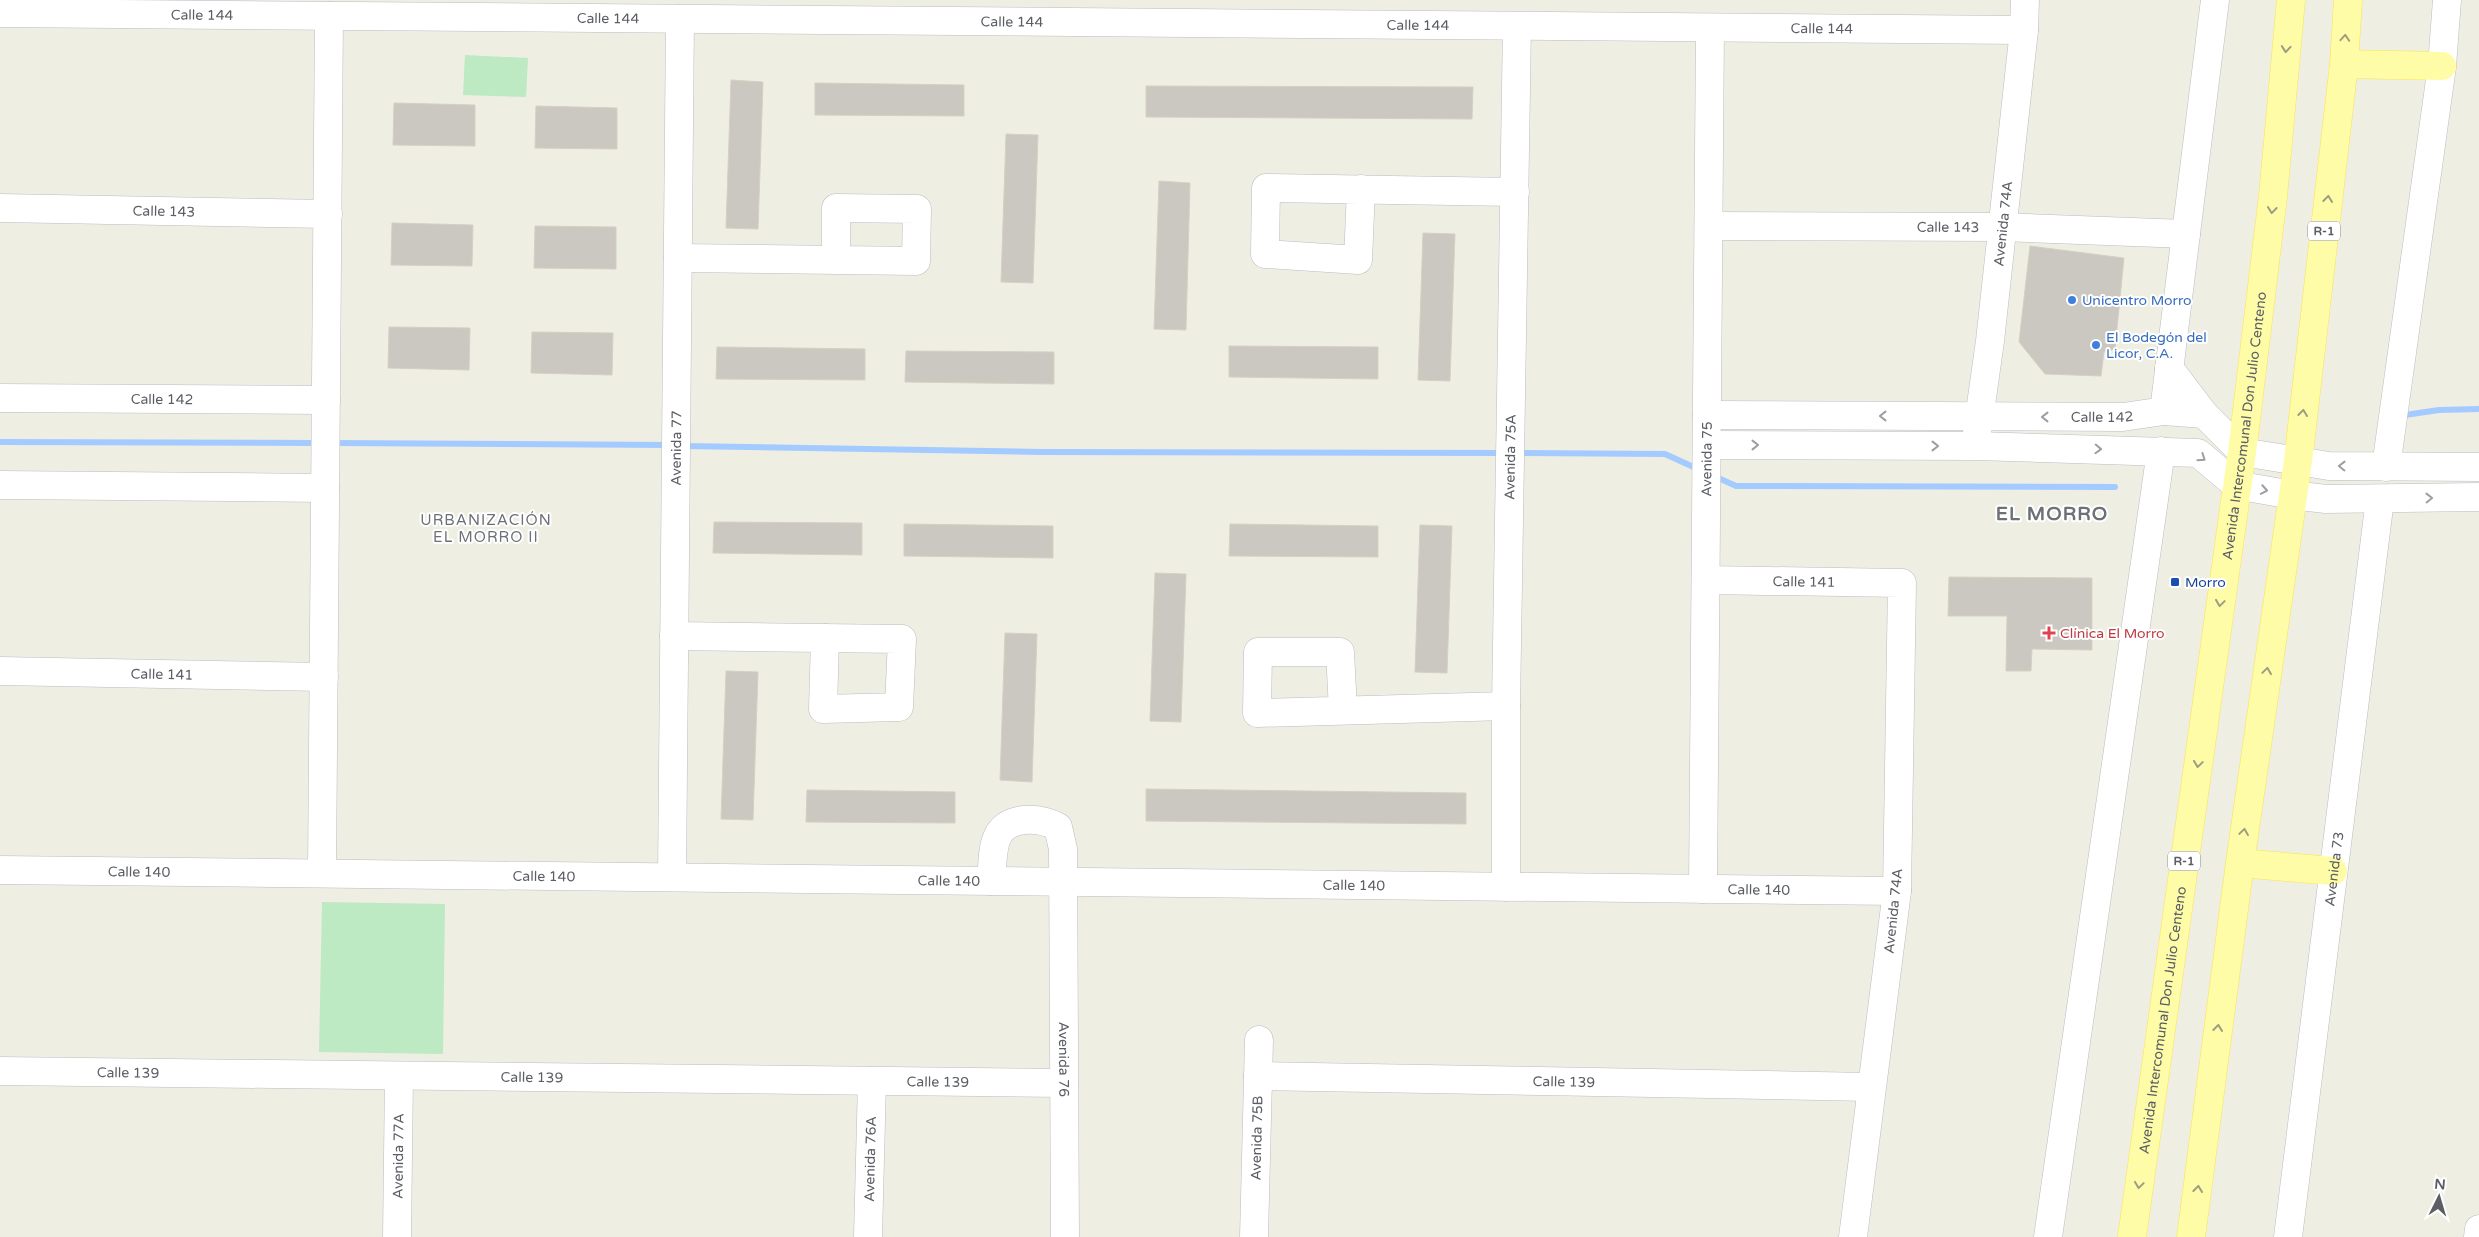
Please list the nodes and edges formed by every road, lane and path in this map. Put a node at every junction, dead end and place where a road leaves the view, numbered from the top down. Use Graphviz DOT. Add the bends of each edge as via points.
graph roads {
  1 [pos="2025,0"];
  2 [pos="2214,0"];
  3 [pos="2291,0"];
  4 [pos="2348,0"];
  5 [pos="2448,0"];
  6 [pos="1070,11"];
  7 [pos="0,13"];
  8 [pos="329,16"];
  9 [pos="680,19"];
  10 [pos="1517,26"];
  11 [pos="1710,28"];
  12 [pos="2024,30"];
  13 [pos="2344,64"];
  14 [pos="2442,66"];
  15 [pos="1361,189"];
  16 [pos="1515,192"];
  17 [pos="0,208"];
  18 [pos="328,214"];
  19 [pos="1709,226"];
  20 [pos="2002,227"];
  21 [pos="2186,234"];
  22 [pos="678,258"];
  23 [pos="836,260"];
  24 [pos="2169,368"];
  25 [pos="0,398"];
  26 [pos="326,411"];
  27 [pos="2164,411"];
  28 [pos="1707,414"];
  29 [pos="2204,414"];
  30 [pos="1980,417"];
  31 [pos="1975,446"];
  32 [pos="2160,451"];
  33 [pos="2242,452"];
  34 [pos="2298,461"];
  35 [pos="1706,462"];
  36 [pos="2386,467"];
  37 [pos="2479,467"];
  38 [pos="0,485"];
  39 [pos="2236,485"];
  40 [pos="325,488"];
  41 [pos="2292,495"];
  42 [pos="2479,497"];
  43 [pos="2380,499"];
  44 [pos="1706,580"];
  45 [pos="1902,582"];
  46 [pos="674,636"];
  47 [pos="825,638"];
  48 [pos="0,671"];
  49 [pos="324,678"];
  50 [pos="1506,706"];
  51 [pos="1343,710"];
  52 [pos="2240,863"];
  53 [pos="0,870"];
  54 [pos="2333,871"];
  55 [pos="322,873"];
  56 [pos="672,877"];
  57 [pos="990,881"];
  58 [pos="1064,882"];
  59 [pos="1506,887"];
  60 [pos="1703,889"];
  61 [pos="1897,891"];
  62 [pos="1259,1040"];
  63 [pos="0,1071"];
  64 [pos="399,1076"];
  65 [pos="1258,1076"];
  66 [pos="872,1081"];
  67 [pos="1064,1083"];
  68 [pos="1871,1087"];
  69 [pos="2479,1229"];
  70 [pos="397,1237"];
  71 [pos="868,1237"];
  72 [pos="1065,1237"];
  73 [pos="1254,1237"];
  74 [pos="1853,1237"];
  75 [pos="2048,1237"];
  76 [pos="2132,1237"];
  77 [pos="2191,1237"];
  78 [pos="2288,1237"];
  79 [pos="2478,1237"];
  1 -- 12 [label="street, Avenida 74A"];
  2 -- 21 [label="street"];
  3 -- 33 [label="main road, Avenida Intercomunal Don Julio Centeno / R-1, one-way" via="2273,196"];
  13 -- 4 [label="main road, R-1, one-way"];
  5 -- 14 [label="street"];
  6 -- 9 [label="street, Calle 144"];
  6 -- 10 [label="street, Calle 144"];
  7 -- 8 [label="street, Calle 144"];
  8 -- 9 [label="street, Calle 144"];
  8 -- 18 [label="street"];
  9 -- 22 [label="street, Avenida 77"];
  10 -- 11 [label="street, Calle 144"];
  10 -- 16 [label="street, Avenida 75A"];
  11 -- 12 [label="street, Calle 144"];
  11 -- 19 [label="street, Avenida 75"];
  12 -- 20 [label="street, Avenida 74A"];
  13 -- 14 [label="main road"];
  34 -- 13 [label="main road, R-1, one-way"];
  14 -- 36 [label="street"];
  15 -- 16 [label="street"];
  16 -- 50 [label="street, Avenida 75A"];
  17 -- 18 [label="street, Calle 143"];
  18 -- 26 [label="street"];
  19 -- 20 [label="street, Calle 143"];
  19 -- 28 [label="street, Avenida 75"];
  20 -- 21 [label="street, Calle 143"];
  20 -- 30 [label="street, Avenida 74A"];
  21 -- 24 [label="street"];
  22 -- 23 [label="street"];
  22 -- 46 [label="street, Avenida 77"];
  24 -- 27 [label="street"];
  24 -- 29 [label="street"];
  25 -- 26 [label="street, Calle 142"];
  26 -- 40 [label="street"];
  27 -- 29 [label="street, Calle 142"];
  27 -- 30 [label="street, Calle 142, one-way" via="2122,417"];
  30 -- 28 [label="street, Calle 142, one-way"];
  28 -- 35 [label="street, Avenida 75"];
  29 -- 33 [label="street"];
  30 -- 31 [label="street, Avenida 74A"];
  31 -- 32 [label="street, one-way"];
  35 -- 31 [label="street, one-way"];
  32 -- 39 [label="street, one-way" via="2198,453"];
  32 -- 75 [label="street"];
  33 -- 34 [label="street"];
  33 -- 39 [label="main road, Avenida Intercomunal Don Julio Centeno / R-1"];
  36 -- 34 [label="street, one-way" via="2329,466"];
  34 -- 41 [label="main road, R-1"];
  35 -- 44 [label="street, Avenida 75"];
  36 -- 37 [label="street"];
  38 -- 40 [label="street"];
  39 -- 41 [label="street, one-way"];
  39 -- 76 [label="main road, Avenida Intercomunal Don Julio Centeno / R-1, one-way"];
  40 -- 49 [label="street"];
  41 -- 43 [label="street"];
  52 -- 41 [label="main road, R-1, one-way"];
  43 -- 42 [label="street, one-way"];
  43 -- 54 [label="street, Avenida 73"];
  44 -- 45 [label="street, Calle 141"];
  44 -- 60 [label="street, Avenida 75"];
  45 -- 61 [label="street, Avenida 74A"];
  46 -- 47 [label="street"];
  46 -- 56 [label="street, Avenida 77"];
  48 -- 49 [label="street, Calle 141"];
  49 -- 55 [label="street"];
  50 -- 51 [label="street"];
  50 -- 59 [label="street, Avenida 75A"];
  52 -- 54 [label="main road"];
  77 -- 52 [label="main road, R-1, one-way"];
  53 -- 55 [label="street, Calle 140"];
  54 -- 78 [label="street, Avenida 73"];
  55 -- 56 [label="street, Calle 140"];
  56 -- 57 [label="street, Calle 140"];
  57 -- 58 [label="street, Calle 140"];
  57 -- 58 [label="street, Avenida 76" via="997,836 1002,827 1010,822 1028,820 1050,822 1058,827 1064,848"];
  58 -- 59 [label="street, Calle 140"];
  58 -- 67 [label="street, Avenida 76"];
  59 -- 60 [label="street, Calle 140"];
  60 -- 61 [label="street, Calle 140"];
  61 -- 68 [label="street, Avenida 74A"];
  62 -- 65 [label="street, Avenida 75B"];
  63 -- 64 [label="street, Calle 139"];
  64 -- 66 [label="street, Calle 139"];
  64 -- 70 [label="street, Avenida 77A"];
  65 -- 68 [label="street, Calle 139"];
  65 -- 73 [label="street, Avenida 75B"];
  66 -- 67 [label="street, Calle 139"];
  66 -- 71 [label="street, Avenida 76A"];
  67 -- 72 [label="street, Avenida 76"];
  68 -- 74 [label="street, Avenida 74A"];
  69 -- 79 [label="street"];
}
